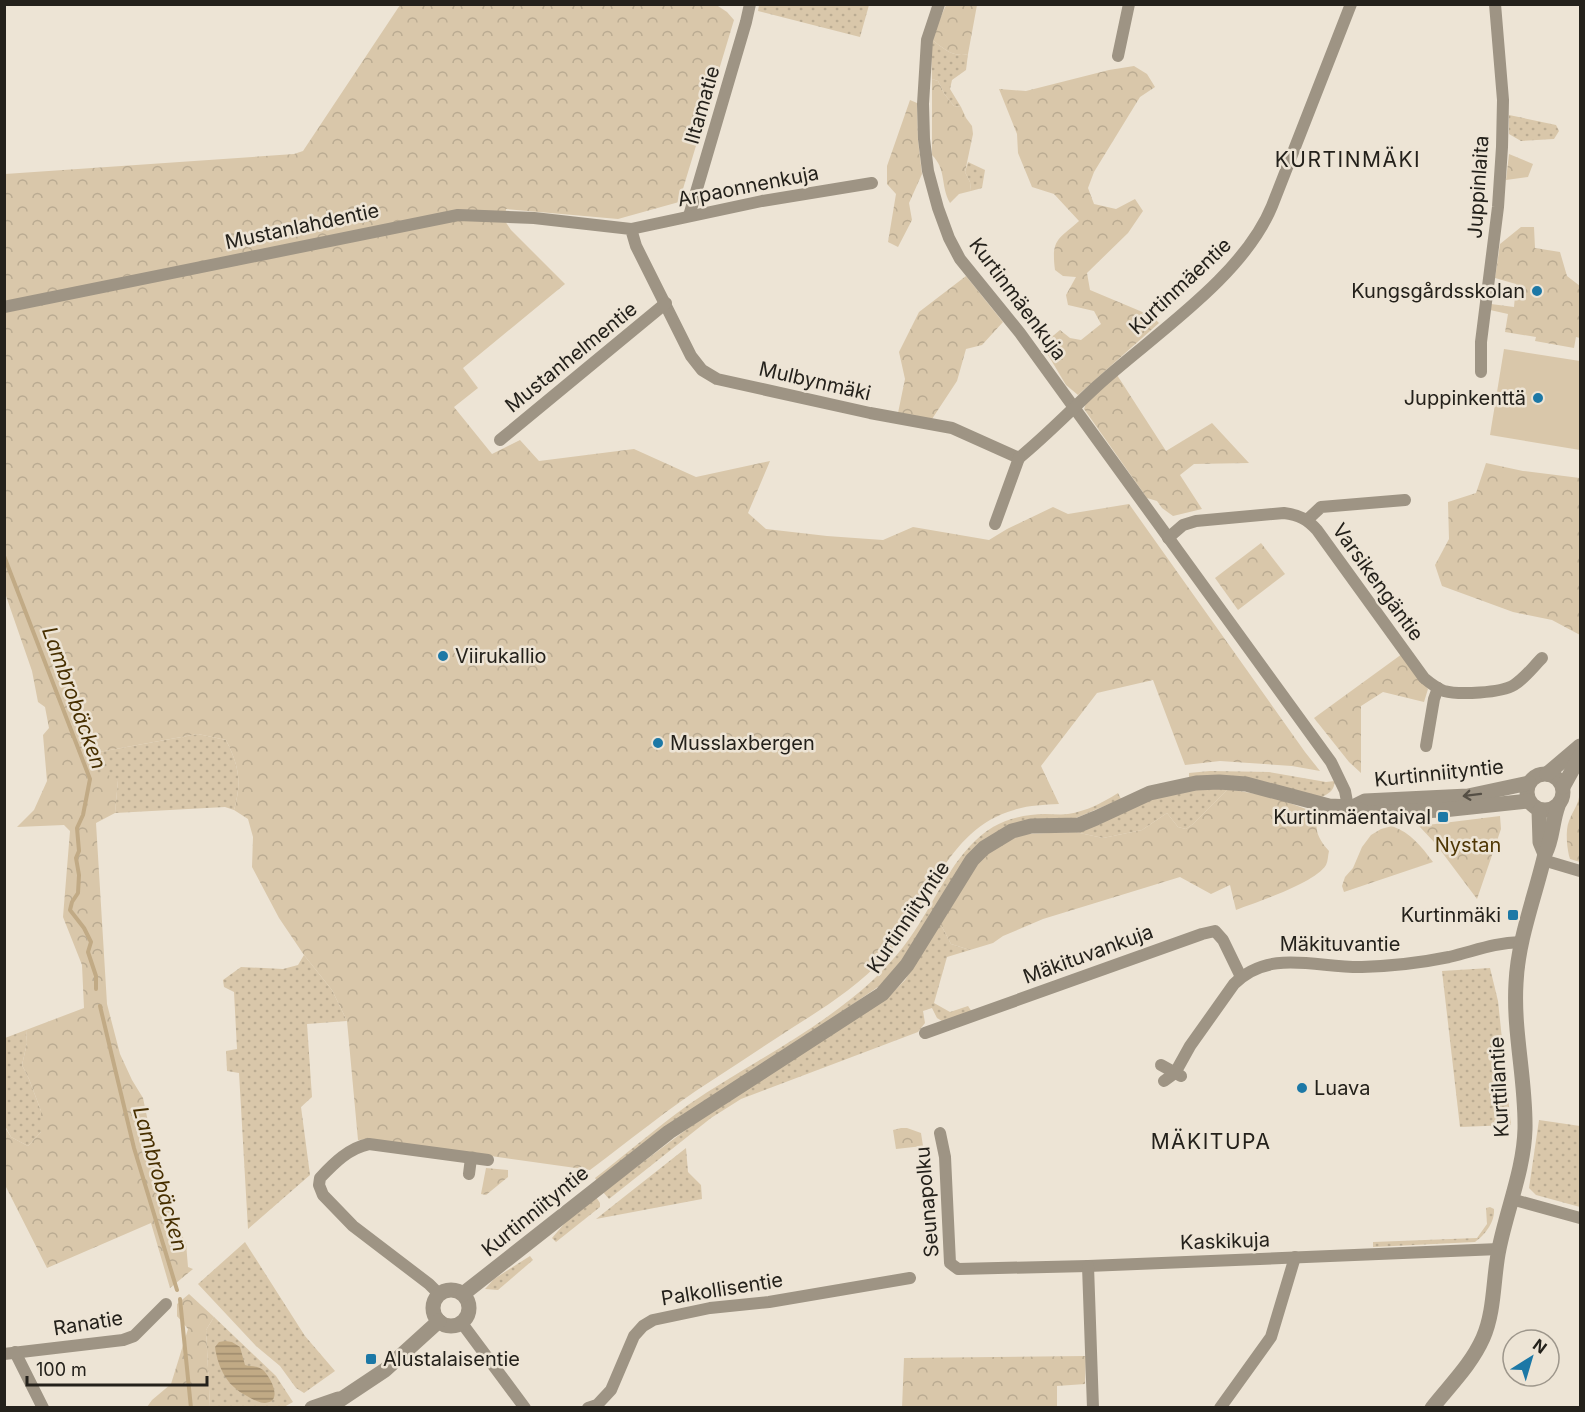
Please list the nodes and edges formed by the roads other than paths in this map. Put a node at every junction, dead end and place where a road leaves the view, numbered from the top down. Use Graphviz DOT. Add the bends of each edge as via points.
graph roads {
  1 [pos="750,4"];
  2 [pos="939,4"];
  3 [pos="1129,4"];
  4 [pos="1351,4"];
  5 [pos="1495,4"];
  6 [pos="1118,56"];
  7 [pos="872,183"];
  8 [pos="689,216"];
  9 [pos="631,229"];
  10 [pos="666,303"];
  11 [pos="4,307"];
  12 [pos="1481,372"];
  13 [pos="1075,408"];
  14 [pos="500,440"];
  15 [pos="1019,458"];
  16 [pos="1405,500"];
  17 [pos="1307,520"];
  18 [pos="995,524"];
  19 [pos="1168,538"];
  20 [pos="1542,658"];
  21 [pos="1438,688"];
  22 [pos="1426,746"];
  23 [pos="1581,746"];
  24 [pos="1581,756"];
  25 [pos="1547,774"];
  26 [pos="1529,783"];
  27 [pos="1563,788"];
  28 [pos="1534,806"];
  29 [pos="1558,806"];
  30 [pos="1350,807"];
  31 [pos="1544,857"];
  32 [pos="1581,871"];
  33 [pos="1521,942"];
  34 [pos="1241,977"];
  35 [pos="925,1033"];
  36 [pos="1161,1065"];
  37 [pos="1178,1074"];
  38 [pos="1164,1081"];
  39 [pos="940,1133"];
  40 [pos="471,1158"];
  41 [pos="488,1160"];
  42 [pos="469,1174"];
  43 [pos="1511,1198"];
  44 [pos="1581,1218"];
  45 [pos="1499,1249"];
  46 [pos="1295,1257"];
  47 [pos="1088,1266"];
  48 [pos="954,1267"];
  49 [pos="910,1278"];
  50 [pos="439,1294"];
  51 [pos="463,1294"];
  52 [pos="166,1304"];
  53 [pos="439,1321"];
  54 [pos="461,1322"];
  55 [pos="10,1353"];
  56 [pos="334,1403"];
  57 [pos="43,1407"];
  58 [pos="312,1407"];
  59 [pos="525,1407"];
  60 [pos="588,1407"];
  61 [pos="1093,1407"];
  62 [pos="1220,1407"];
  63 [pos="1432,1407"];
  1 -- 8 [label="street, Iltamatie"];
  2 -- 13 [label="street, Kurtinmäenkuja" via="927,40 923,104 928,171 938,208 960,259"];
  3 -- 6 [label="street"];
  4 -- 13 [label="street, Kurtinmäentie" via="1260,232 1218,281"];
  5 -- 12 [label="street, Juppinlaita" via="1503,100 1502,147"];
  7 -- 8 [label="street, Arpaonnenkuja"];
  8 -- 9 [label="street, Arpaonnenkuja"];
  9 -- 10 [label="street, Mulbynmäki"];
  9 -- 11 [label="street, Mustanlahdentie" via="534,218 458,215"];
  10 -- 14 [label="street, Mustanhelmentie"];
  10 -- 15 [label="street, Mulbynmäki" via="691,356 702,370 717,379 952,428"];
  13 -- 15 [label="street"];
  13 -- 19 [label="street"];
  15 -- 18 [label="street"];
  16 -- 17 [label="street" via="1321,507"];
  17 -- 19 [label="street, Varsikengäntie" via="1284,513 1196,521 1183,525"];
  17 -- 21 [label="street, Varsikengäntie" via="1424,678"];
  19 -- 30 [label="street" via="1331,762"];
  20 -- 21 [label="street" via="1509,687 1468,692"];
  21 -- 22 [label="street"];
  23 -- 25 [label="street"];
  24 -- 27 [label="street"];
  25 -- 26 [label="street"];
  25 -- 27 [label="street" via="1557,778"];
  26 -- 28 [label="street" via="1527,789"];
  26 -- 30 [label="street, Kurtinniityntie, one-way" via="1468,796 1365,801"];
  27 -- 29 [label="street"];
  28 -- 29 [label="street" via="1549,810"];
  28 -- 30 [label="street, Kurtinniityntie" via="1505,802 1470,808 1370,813"];
  28 -- 31 [label="street, Kurttilantie"];
  29 -- 31 [label="street, Kurttilantie" via="1551,843"];
  30 -- 51 [label="street, Kurtinniityntie" via="1329,806 1246,784 1196,783 1150,793 1079,825 1031,826 997,838 972,860 907,964 882,994 669,1132"];
  31 -- 32 [label="street"];
  31 -- 33 [label="street, Kurttilantie"];
  33 -- 34 [label="street, Mäkituvantie" via="1493,944 1417,963 1348,967 1272,963"];
  33 -- 43 [label="street, Kurttilantie" via="1515,984 1525,1128"];
  34 -- 35 [label="street, Mäkituvankuja" via="1215,931"];
  34 -- 37 [label="street, Mäkituvantie" via="1190,1046"];
  36 -- 37 [label="street"];
  37 -- 38 [label="street, Mäkituvantie"];
  39 -- 48 [label="street, Seunapolku" via="945,1157 950,1263"];
  40 -- 41 [label="street"];
  40 -- 42 [label="street"];
  40 -- 50 [label="street" via="369,1144 358,1146 320,1178 323,1196 353,1226"];
  43 -- 44 [label="street"];
  43 -- 45 [label="street, Kurttilantie"];
  45 -- 46 [label="street, Kaskikuja"];
  45 -- 63 [label="street, Kurttilantie" via="1484,1336 1473,1358"];
  46 -- 47 [label="street, Kaskikuja"];
  46 -- 62 [label="street" via="1271,1337"];
  47 -- 48 [label="street, Kaskikuja"];
  47 -- 61 [label="street"];
  49 -- 60 [label="street, Palkollisentie" via="653,1320 634,1336 611,1390 597,1405"];
  50 -- 51 [label="street" via="449,1290"];
  50 -- 53 [label="street" via="433,1307"];
  51 -- 54 [label="street" via="469,1307"];
  52 -- 55 [label="street, Ranatie" via="134,1336 123,1340"];
  53 -- 54 [label="street" via="452,1325"];
  53 -- 56 [label="street" via="384,1370"];
  54 -- 59 [label="street"];
  55 -- 57 [label="street"];
  56 -- 58 [label="street"];
}
